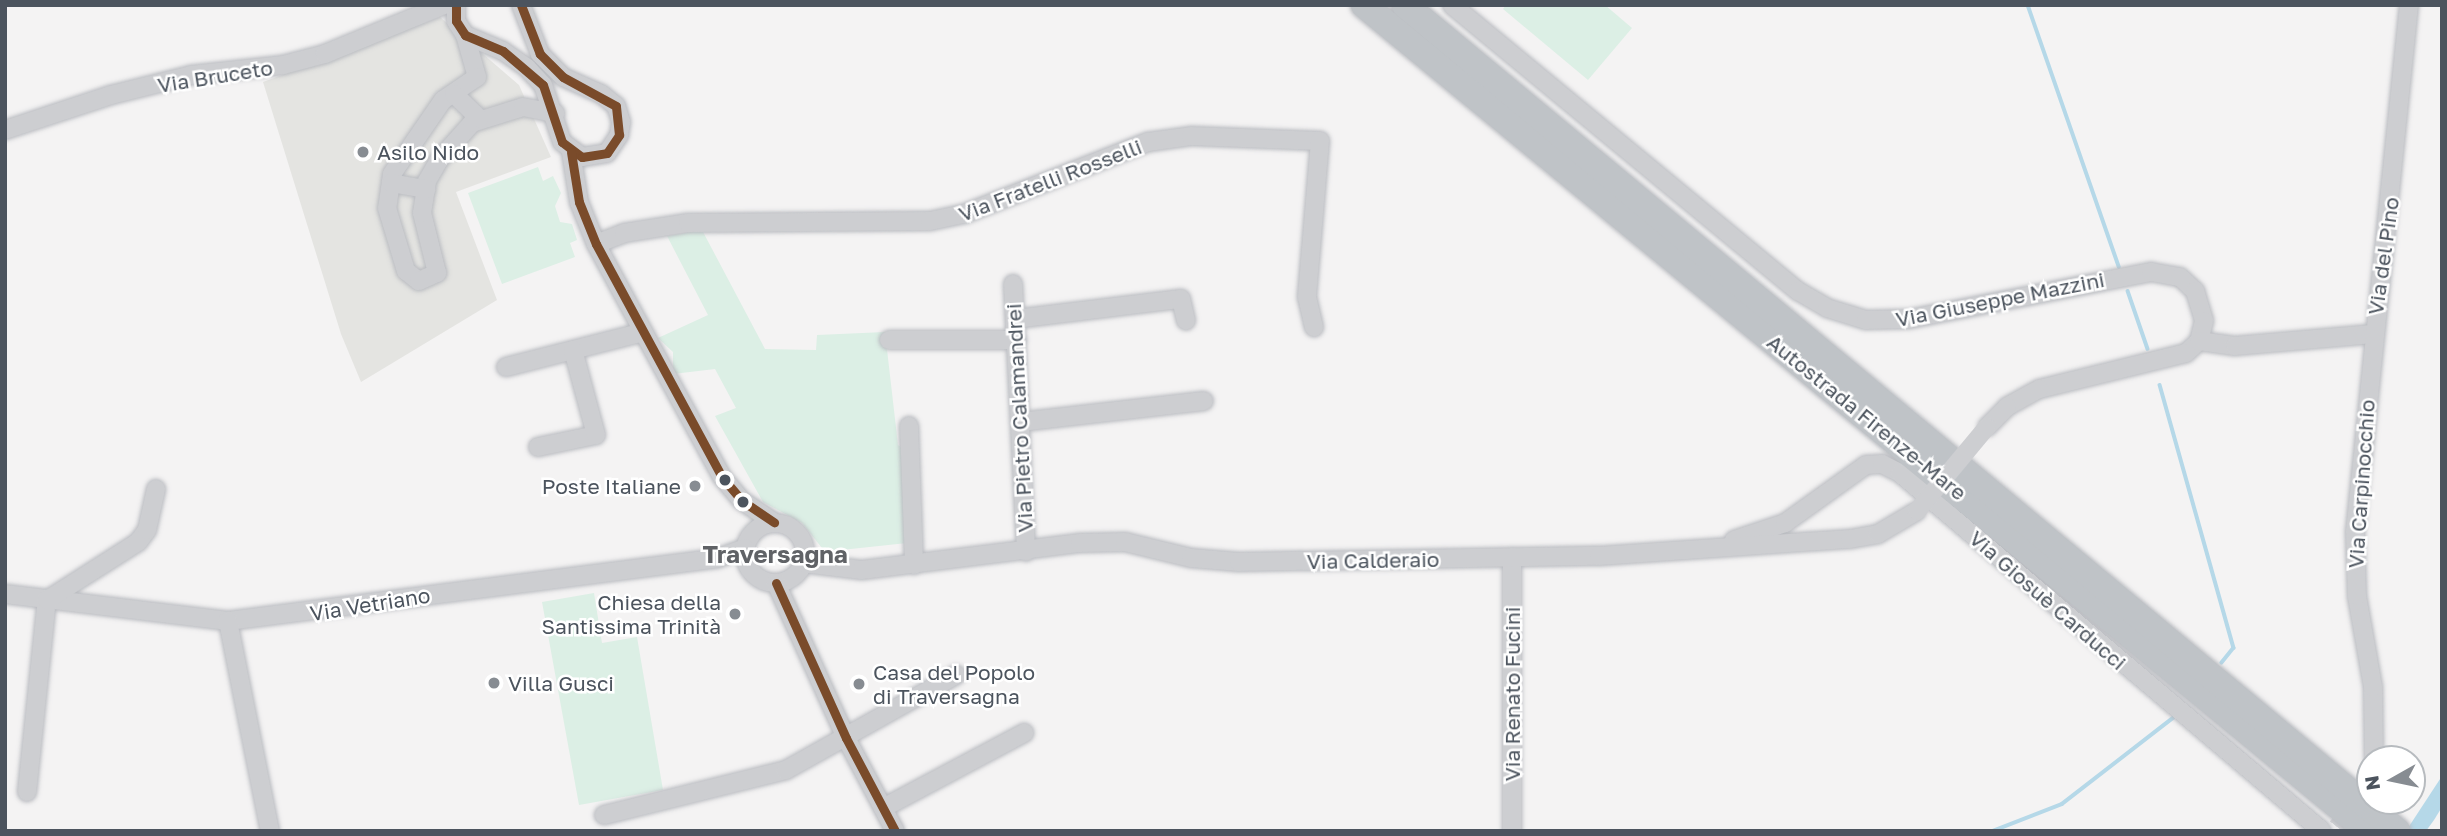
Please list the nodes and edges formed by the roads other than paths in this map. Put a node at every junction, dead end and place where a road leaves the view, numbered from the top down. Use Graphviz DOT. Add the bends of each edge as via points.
graph roads {
  1 [pos="444,5"];
  2 [pos="521,5"];
  3 [pos="1364,5"];
  4 [pos="1405,5"];
  5 [pos="1452,5"];
  6 [pos="2409,5"];
  7 [pos="422,13"];
  8 [pos="459,21"];
  9 [pos="454,93"];
  10 [pos="555,113"];
  11 [pos="480,118"];
  12 [pos="5,130"];
  13 [pos="572,152"];
  14 [pos="594,156"];
  15 [pos="579,181"];
  16 [pos="391,183"];
  17 [pos="426,189"];
  18 [pos="596,244"];
  19 [pos="1013,284"];
  20 [pos="1015,319"];
  21 [pos="1186,320"];
  22 [pos="1314,327"];
  23 [pos="643,332"];
  24 [pos="2372,334"];
  25 [pos="889,340"];
  26 [pos="1017,340"];
  27 [pos="2199,341"];
  28 [pos="573,350"];
  29 [pos="506,368"];
  30 [pos="1204,401"];
  31 [pos="1020,422"];
  32 [pos="909,426"];
  33 [pos="538,447"];
  34 [pos="156,489"];
  35 [pos="766,525"];
  36 [pos="1721,546"];
  37 [pos="1026,552"];
  38 [pos="747,557"];
  39 [pos="1512,557"];
  40 [pos="800,562"];
  41 [pos="914,565"];
  42 [pos="776,583"];
  43 [pos="5,594"];
  44 [pos="47,600"];
  45 [pos="787,606"];
  46 [pos="228,621"];
  47 [pos="956,675"];
  48 [pos="1024,733"];
  49 [pos="846,738"];
  50 [pos="2374,745"];
  51 [pos="27,792"];
  52 [pos="883,808"];
  53 [pos="604,815"];
  54 [pos="2331,830"];
  55 [pos="270,831"];
  56 [pos="895,831"];
  57 [pos="1512,831"];
  58 [pos="2368,831"];
  59 [pos="2397,831"];
  1 -- 7 [label="street, Via Bruceto"];
  2 -- 14 [label="street" via="540,54 563,77 616,106 621,122 616,144 607,153"];
  3 -- 58 [label="highway, Autostrada Firenze-Mare"];
  4 -- 59 [label="highway, Autostrada Firenze-Mare"];
  5 -- 27 [label="street, Via Giuseppe Mazzini" via="1798,291 1827,309 1866,320 1909,319 2131,274 2162,272 2180,277 2201,300 2204,321"];
  6 -- 24 [label="street, Via del Pino" via="2387,244"];
  7 -- 8 [label="street"];
  7 -- 12 [label="street, Via Bruceto" via="325,54 283,65 191,75 111,95"];
  8 -- 9 [label="street" via="477,77"];
  8 -- 10 [label="street" via="527,68 543,85"];
  9 -- 11 [label="street"];
  9 -- 16 [label="street" via="443,100 392,174"];
  10 -- 11 [label="street" via="523,107"];
  10 -- 13 [label="street" via="562,142"];
  11 -- 17 [label="street" via="439,160"];
  13 -- 14 [label="street"];
  13 -- 15 [label="street"];
  14 -- 15 [label="street"];
  15 -- 18 [label="street" via="579,202"];
  16 -- 17 [label="street"];
  16 -- 17 [label="street" via="387,208 406,271 419,281 436,273 422,213"];
  18 -- 22 [label="street, Via Fratelli Rosselli" via="624,233 688,223 930,221 964,214 1148,142 1191,136 1320,141 1307,297"];
  18 -- 23 [label="street"];
  19 -- 20 [label="street, Via Pietro Calamandrei"];
  20 -- 21 [label="street" via="1181,299"];
  20 -- 26 [label="street, Via Pietro Calamandrei"];
  23 -- 28 [label="street"];
  23 -- 35 [label="street" via="722,477"];
  24 -- 27 [label="street, Via del Pino" via="2235,346"];
  24 -- 50 [label="street, Via Carpinocchio" via="2354,575 2373,687"];
  25 -- 26 [label="street"];
  26 -- 31 [label="street, Via Pietro Calamandrei"];
  27 -- 36 [label="street, Via Calderaio, bridge" via="2178,357 2039,388 2007,407 1917,511 1878,534"];
  28 -- 29 [label="street"];
  28 -- 33 [label="street" via="596,435"];
  30 -- 31 [label="street"];
  31 -- 37 [label="street, Via Pietro Calamandrei"];
  32 -- 41 [label="street"];
  34 -- 44 [label="street" via="147,530 138,542"];
  35 -- 38 [label="street"];
  35 -- 40 [label="street" via="796,532"];
  36 -- 39 [label="street, Via Calderaio" via="1626,555"];
  36 -- 54 [label="street, Via Giosuè Carducci" via="1785,523 1866,465 1882,464 1900,472"];
  37 -- 39 [label="street, Via Calderaio" via="1080,543 1125,542 1191,558 1239,562"];
  37 -- 41 [label="street, Via Calderaio"];
  38 -- 42 [label="street" via="760,579"];
  38 -- 46 [label="street, Via Vetriano" via="692,559 286,617"];
  39 -- 57 [label="street, Via Renato Fucini"];
  40 -- 41 [label="street, Via Calderaio" via="862,570"];
  40 -- 42 [label="street"];
  40 -- 45 [label="street"];
  42 -- 45 [label="street"];
  43 -- 44 [label="street, Via Vetriano"];
  44 -- 46 [label="street, Via Vetriano"];
  44 -- 51 [label="street"];
  45 -- 49 [label="street"];
  46 -- 55 [label="street"];
  47 -- 49 [label="street"];
  48 -- 52 [label="street"];
  49 -- 52 [label="street"];
  49 -- 53 [label="street" via="786,771"];
  52 -- 56 [label="street"];
}
